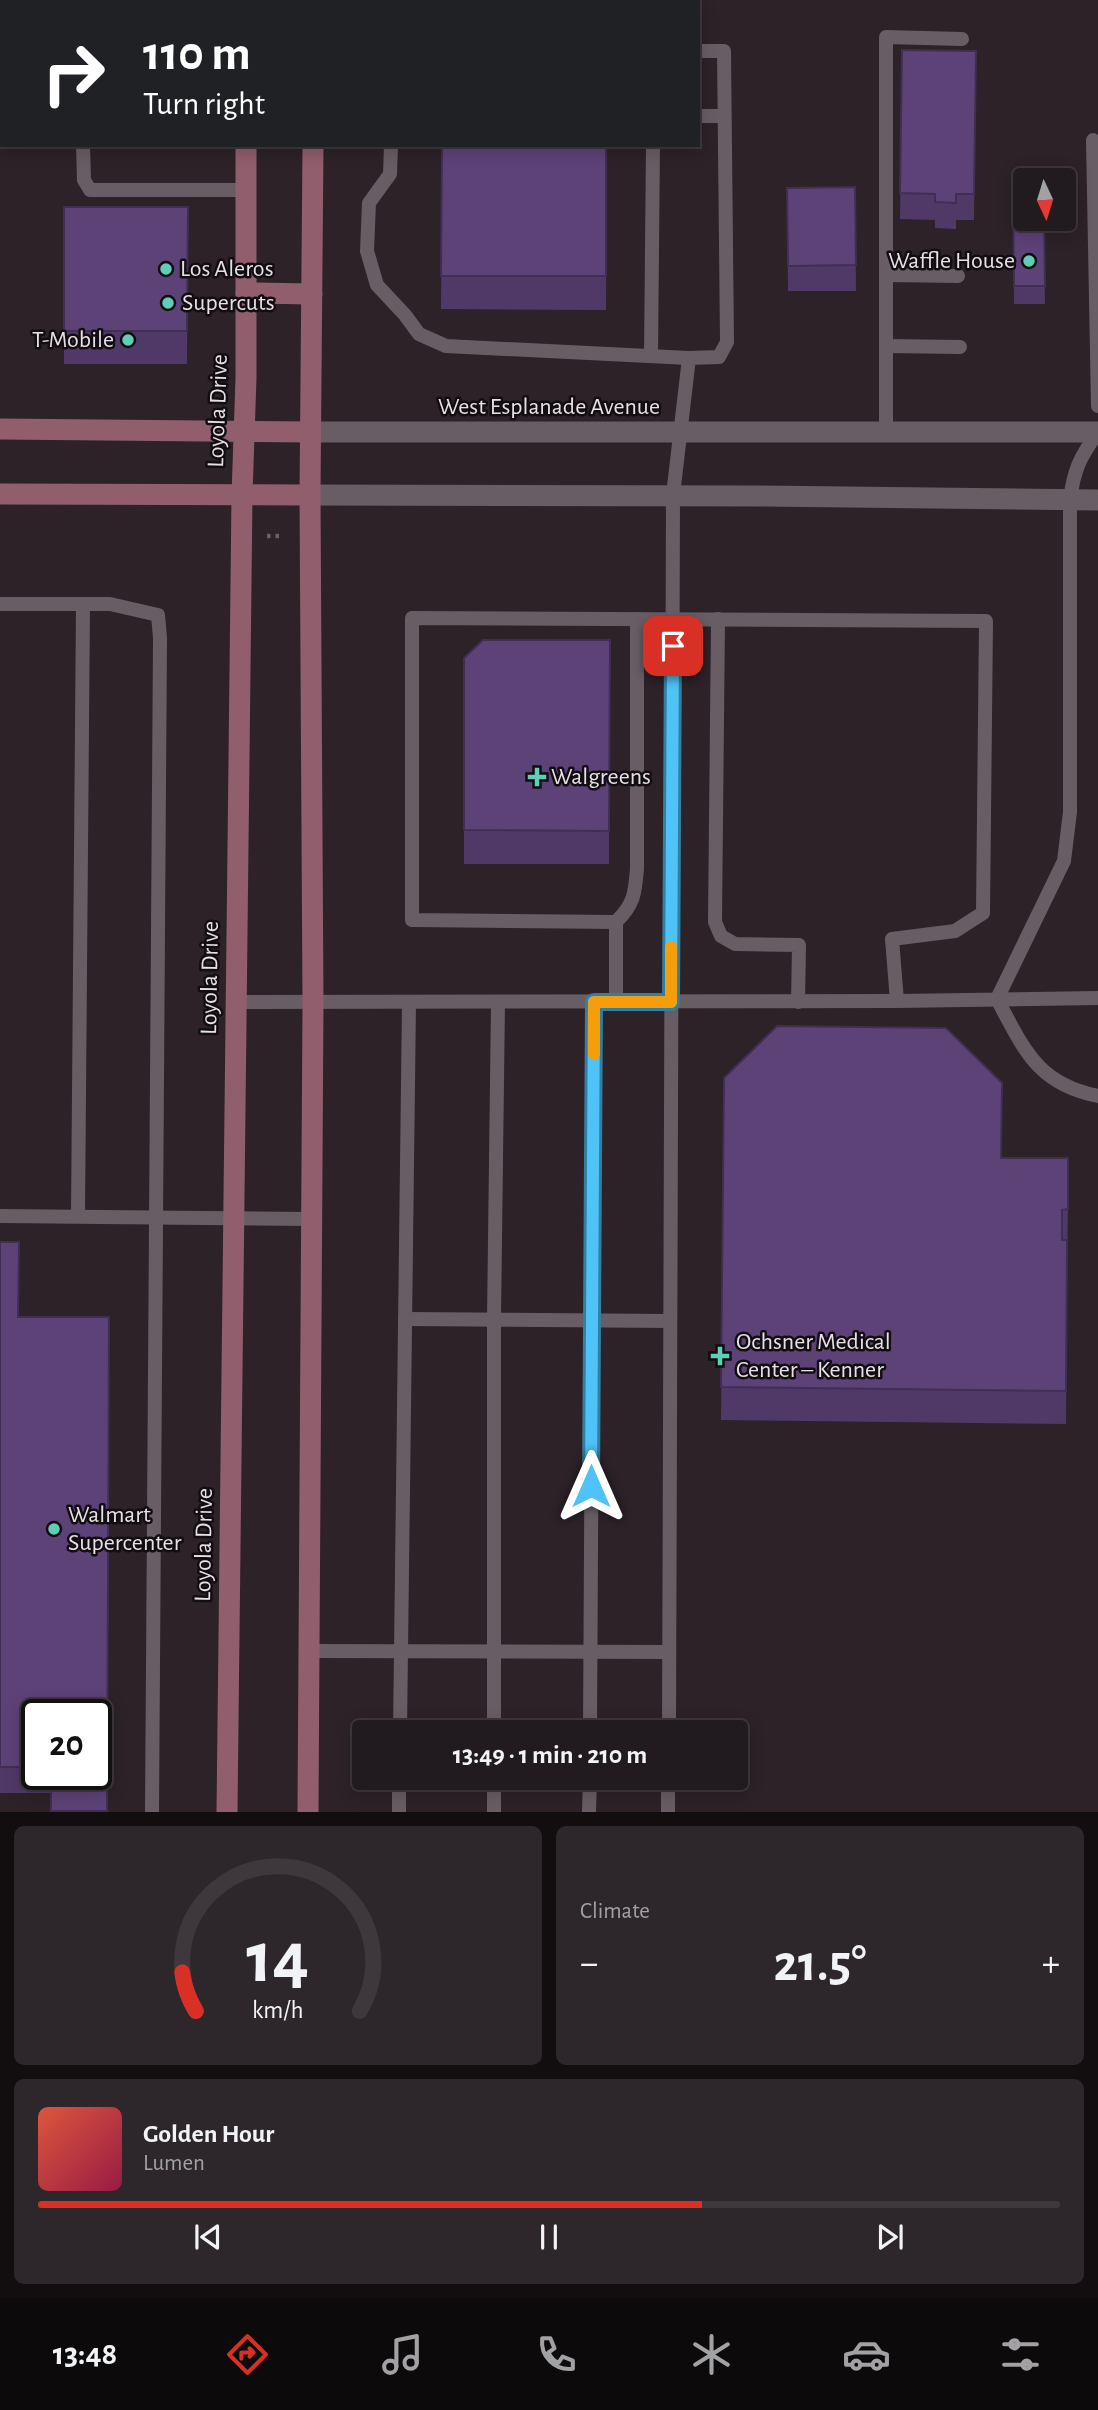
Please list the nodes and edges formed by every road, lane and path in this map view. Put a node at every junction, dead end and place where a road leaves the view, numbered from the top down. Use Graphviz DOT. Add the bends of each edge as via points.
graph roads {
  1 [pos="962,39"];
  2 [pos="700,51"];
  3 [pos="700,116"];
  4 [pos="724,116"];
  5 [pos="1093,140"];
  6 [pos="83,147"];
  7 [pos="246,147"];
  8 [pos="313,147"];
  9 [pos="391,147"];
  10 [pos="653,147"];
  11 [pos="246,190"];
  12 [pos="886,275"];
  13 [pos="958,276"];
  14 [pos="246,293"];
  15 [pos="312,294"];
  16 [pos="886,346"];
  17 [pos="960,347"];
  18 [pos="651,356"];
  19 [pos="689,358"];
  20 [pos="1098,405"];
  21 [pos="0,429"];
  22 [pos="244,432"];
  23 [pos="311,432"];
  24 [pos="886,432"];
  25 [pos="1098,432"];
  26 [pos="681,433"];
  27 [pos="0,494"];
  28 [pos="242,495"];
  29 [pos="310,495"];
  30 [pos="673,495"];
  31 [pos="1070,500"];
  32 [pos="1098,500"];
  33 [pos="267,536"];
  34 [pos="281,536"];
  35 [pos="0,604"];
  36 [pos="83,605"];
  37 [pos="637,619"];
  38 [pos="673,619"];
  39 [pos="718,619"];
  40 [pos="616,922"];
  41 [pos="1098,998"];
  42 [pos="997,999"];
  43 [pos="897,1001"];
  44 [pos="236,1002"];
  45 [pos="409,1002"];
  46 [pos="498,1002"];
  47 [pos="594,1002"];
  48 [pos="616,1002"];
  49 [pos="671,1002"];
  50 [pos="799,1002"];
  51 [pos="313,1003"];
  52 [pos="1098,1096"];
  53 [pos="0,1216"];
  54 [pos="78,1216"];
  55 [pos="157,1217"];
  56 [pos="234,1218"];
  57 [pos="311,1219"];
  58 [pos="405,1319"];
  59 [pos="494,1319"];
  60 [pos="591,1320"];
  61 [pos="670,1321"];
  62 [pos="308,1651"];
  63 [pos="401,1651"];
  64 [pos="494,1651"];
  65 [pos="670,1651"];
  66 [pos="590,1652"];
  67 [pos="400,1720"];
  68 [pos="494,1720"];
  69 [pos="590,1720"];
  70 [pos="669,1720"];
  71 [pos="399,1790"];
  72 [pos="494,1790"];
  73 [pos="590,1790"];
  74 [pos="668,1790"];
  75 [pos="152,1811"];
  76 [pos="227,1811"];
  77 [pos="307,1811"];
  78 [pos="399,1811"];
  79 [pos="494,1811"];
  80 [pos="589,1811"];
  81 [pos="668,1811"];
  1 -- 12 [label="lane" via="886,37"];
  2 -- 4 [label="lane" via="724,51"];
  3 -- 4 [label="lane"];
  4 -- 19 [label="lane" via="727,342 719,357"];
  5 -- 20 [label="lane"];
  6 -- 11 [label="lane" via="84,180 90,190"];
  7 -- 11 [label="main road, Loyola Drive"];
  8 -- 15 [label="main road"];
  9 -- 18 [label="lane" via="390,174 369,203 367,251 377,285 419,334 446,346"];
  10 -- 18 [label="lane"];
  11 -- 14 [label="main road, Loyola Drive"];
  12 -- 13 [label="lane"];
  12 -- 16 [label="lane"];
  14 -- 15 [label="main road"];
  14 -- 22 [label="main road, Loyola Drive"];
  15 -- 23 [label="main road"];
  16 -- 17 [label="lane"];
  16 -- 24 [label="lane"];
  18 -- 19 [label="lane"];
  19 -- 26 [label="lane"];
  21 -- 22 [label="main road, West Esplanade Avenue"];
  22 -- 23 [label="main road, West Esplanade Avenue"];
  22 -- 28 [label="main road, Loyola Drive"];
  23 -- 26 [label="street, West Esplanade Avenue"];
  23 -- 29 [label="main road"];
  24 -- 25 [label="street, West Esplanade Avenue"];
  24 -- 26 [label="street, West Esplanade Avenue"];
  25 -- 31 [label="lane" via="1081,456"];
  26 -- 30 [label="lane"];
  27 -- 28 [label="main road"];
  28 -- 29 [label="main road"];
  28 -- 44 [label="main road, Loyola Drive"];
  29 -- 30 [label="street"];
  29 -- 51 [label="main road"];
  30 -- 31 [label="street"];
  30 -- 38 [label="lane"];
  31 -- 32 [label="street"];
  31 -- 42 [label="lane" via="1070,812 1064,861"];
  33 -- 34 [label="path"];
  35 -- 36 [label="lane"];
  36 -- 54 [label="lane"];
  36 -- 55 [label="lane" via="110,604 158,615"];
  37 -- 38 [label="lane"];
  37 -- 40 [label="lane" via="637,869 629,909"];
  37 -- 40 [label="lane" via="412,618 412,920"];
  38 -- 39 [label="lane"];
  38 -- 49 [label="lane"];
  39 -- 43 [label="lane" via="986,621 983,913 955,931 892,939"];
  39 -- 50 [label="lane" via="715,922 721,936 735,944 799,945"];
  40 -- 48 [label="lane"];
  41 -- 42 [label="lane"];
  42 -- 43 [label="lane"];
  42 -- 52 [label="lane" via="1032,1060 1056,1082"];
  43 -- 50 [label="lane"];
  44 -- 51 [label="lane"];
  44 -- 56 [label="main road, Loyola Drive"];
  45 -- 46 [label="lane"];
  45 -- 51 [label="lane"];
  45 -- 58 [label="lane"];
  46 -- 47 [label="lane"];
  46 -- 59 [label="lane"];
  47 -- 48 [label="lane"];
  47 -- 60 [label="lane"];
  48 -- 49 [label="lane"];
  49 -- 50 [label="lane"];
  49 -- 61 [label="lane"];
  51 -- 57 [label="main road"];
  53 -- 54 [label="lane"];
  54 -- 55 [label="lane"];
  55 -- 56 [label="lane"];
  55 -- 75 [label="lane"];
  56 -- 57 [label="lane"];
  56 -- 76 [label="main road, Loyola Drive"];
  57 -- 62 [label="main road"];
  58 -- 59 [label="lane"];
  58 -- 63 [label="lane"];
  59 -- 60 [label="lane"];
  59 -- 64 [label="lane"];
  60 -- 61 [label="lane"];
  60 -- 66 [label="lane"];
  61 -- 65 [label="lane"];
  62 -- 63 [label="lane"];
  62 -- 77 [label="main road"];
  63 -- 64 [label="lane"];
  63 -- 67 [label="lane"];
  64 -- 66 [label="lane"];
  64 -- 68 [label="lane"];
  65 -- 66 [label="lane"];
  65 -- 70 [label="lane"];
  66 -- 69 [label="lane"];
  71 -- 78 [label="lane"];
  72 -- 79 [label="lane"];
  73 -- 80 [label="lane"];
  74 -- 81 [label="lane"];
}
